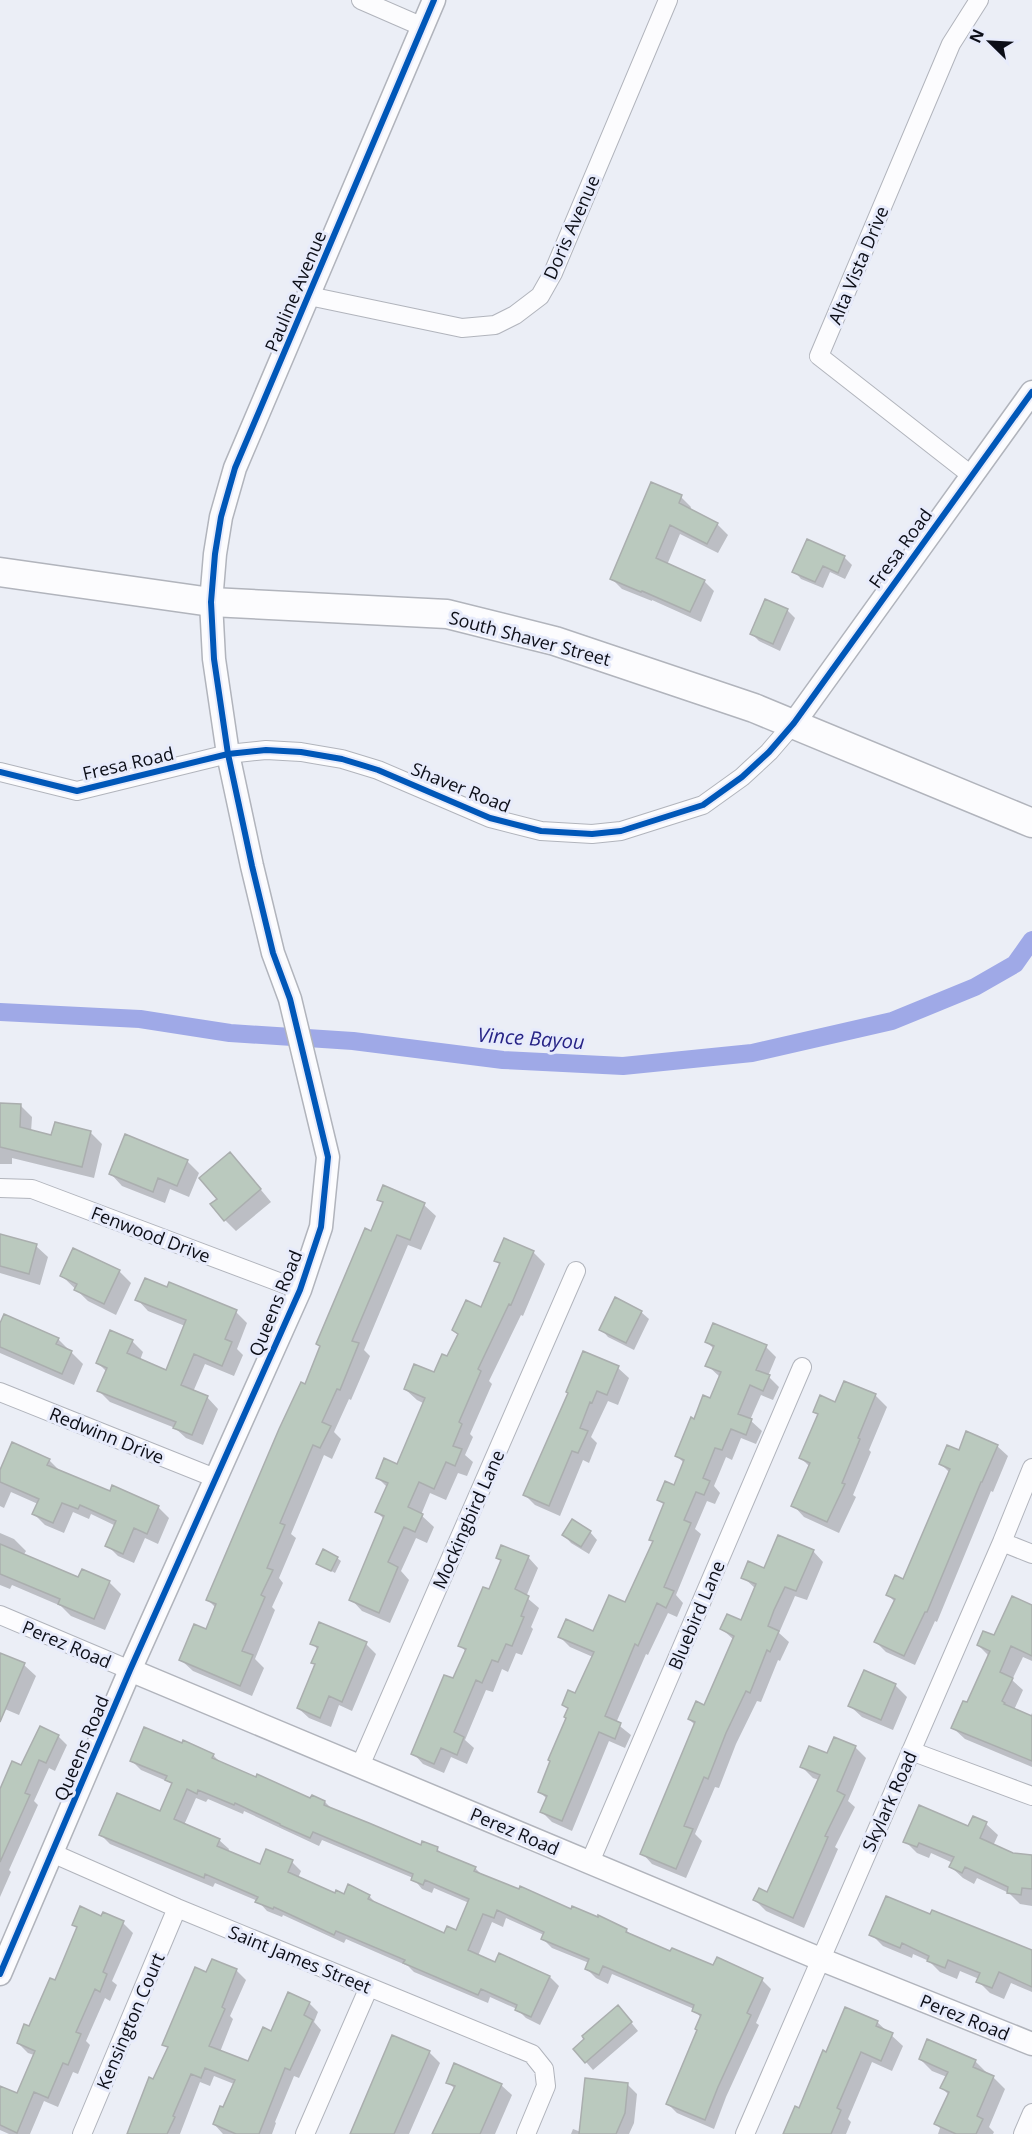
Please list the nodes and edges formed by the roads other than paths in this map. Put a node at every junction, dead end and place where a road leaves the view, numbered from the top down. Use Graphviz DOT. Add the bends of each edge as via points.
graph roads {
  1 [pos="361,0"];
  2 [pos="434,0"];
  3 [pos="668,0"];
  4 [pos="979,0"];
  5 [pos="423,27"];
  6 [pos="309,296"];
  7 [pos="1032,392"];
  8 [pos="971,475"];
  9 [pos="0,572"];
  10 [pos="211,602"];
  11 [pos="794,723"];
  12 [pos="228,754"];
  13 [pos="0,772"];
  14 [pos="1032,824"];
  15 [pos="0,1188"];
  16 [pos="576,1271"];
  17 [pos="300,1290"];
  18 [pos="802,1367"];
  19 [pos="0,1392"];
  20 [pos="1032,1468"];
  21 [pos="215,1478"];
  22 [pos="1002,1542"];
  23 [pos="1032,1554"];
  24 [pos="0,1616"];
  25 [pos="130,1670"];
  26 [pos="911,1751"];
  27 [pos="360,1766"];
  28 [pos="1032,1796"];
  29 [pos="52,1853"];
  30 [pos="590,1862"];
  31 [pos="177,1908"];
  32 [pos="820,1959"];
  33 [pos="0,1974"];
  34 [pos="369,1988"];
  35 [pos="1032,2044"];
  36 [pos="1032,2114"];
  37 [pos="82,2134"];
  38 [pos="305,2134"];
  39 [pos="526,2134"];
  40 [pos="745,2134"];
  41 [pos="1023,2134"];
  1 -- 5 [label="street"];
  2 -- 5 [label="street, Pauline Avenue"];
  3 -- 6 [label="street, Doris Avenue" via="540,296 495,325 462,328"];
  4 -- 8 [label="street, Alta Vista Drive" via="951,44 819,356"];
  5 -- 6 [label="street, Pauline Avenue"];
  6 -- 10 [label="street, Pauline Avenue" via="235,468 221,517"];
  7 -- 8 [label="street, Fresa Road"];
  8 -- 11 [label="street, Fresa Road"];
  9 -- 10 [label="main road, South Shaver Street"];
  10 -- 11 [label="main road, South Shaver Street" via="447,614 555,641"];
  10 -- 12 [label="street, Queens Road" via="214,659"];
  11 -- 12 [label="street, Shaver Road" via="742,777 703,805 621,831 592,834 541,831 490,818 378,770 342,759 266,750"];
  11 -- 14 [label="main road, South Shaver Street"];
  12 -- 13 [label="street, Fresa Road" via="77,791"];
  12 -- 17 [label="street, Queens Road" via="273,953 290,999 328,1157 321,1227"];
  15 -- 17 [label="street, Fenwood Drive" via="32,1189"];
  16 -- 27 [label="street, Mockingbird Lane"];
  17 -- 21 [label="street, Queens Road"];
  18 -- 30 [label="street, Bluebird Lane"];
  19 -- 21 [label="street, Redwinn Drive"];
  20 -- 22 [label="street, Skylark Road"];
  21 -- 25 [label="street, Queens Road"];
  22 -- 23 [label="street"];
  22 -- 26 [label="street, Skylark Road"];
  24 -- 25 [label="street, Perez Road"];
  25 -- 27 [label="street, Perez Road"];
  25 -- 29 [label="street, Queens Road"];
  26 -- 28 [label="street"];
  26 -- 32 [label="street, Skylark Road"];
  27 -- 30 [label="street, Perez Road"];
  29 -- 31 [label="street, Saint James Street"];
  29 -- 33 [label="street, Queens Road"];
  30 -- 32 [label="street, Perez Road"];
  31 -- 34 [label="street, Saint James Street"];
  31 -- 37 [label="street, Kensington Court"];
  32 -- 35 [label="street, Perez Road"];
  32 -- 40 [label="street, Skylark Road"];
  34 -- 38 [label="street"];
  34 -- 39 [label="street, Saint James Street" via="532,2054 544,2069 546,2086"];
  36 -- 41 [label="street"];
}
